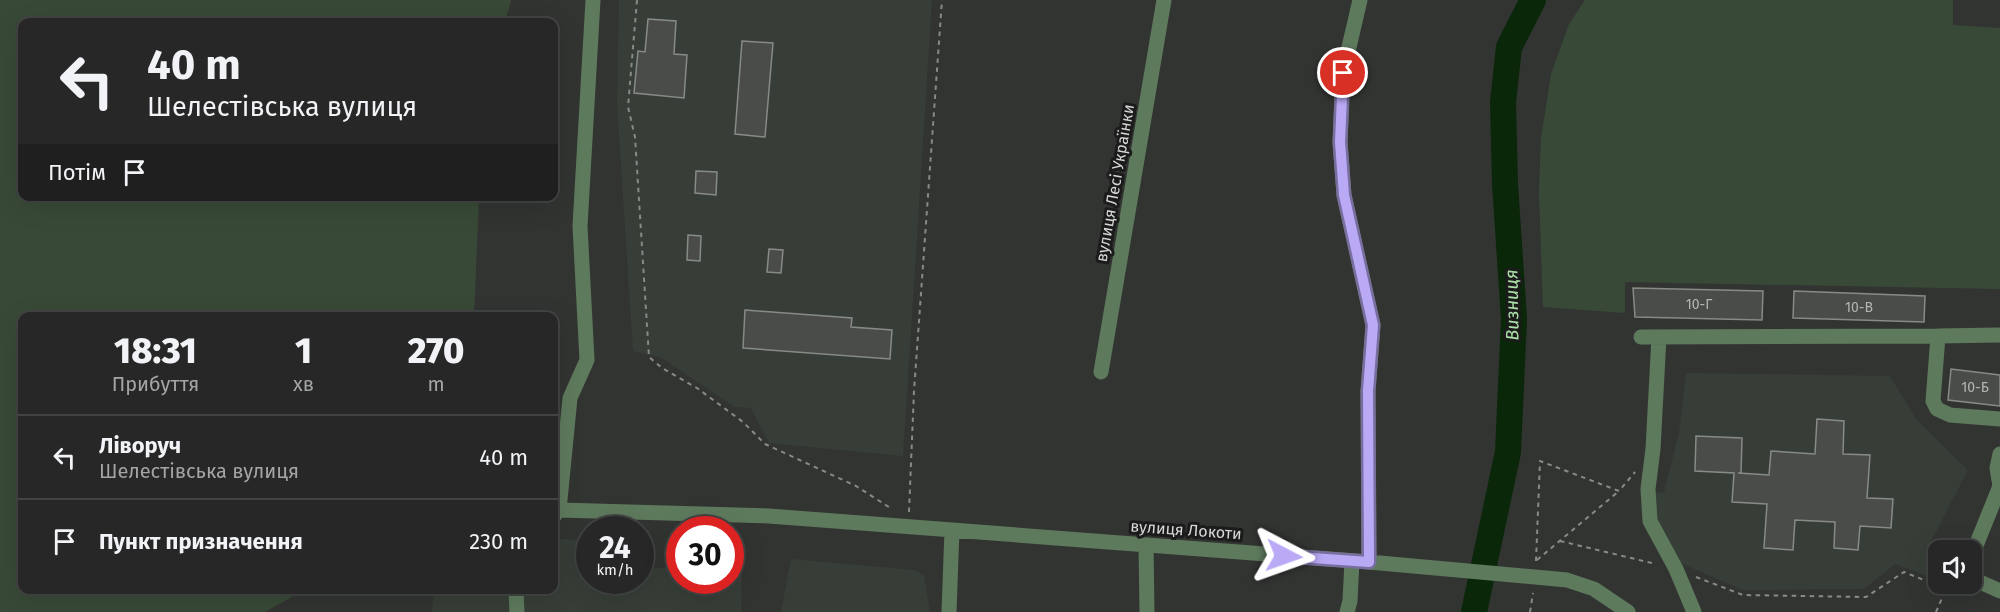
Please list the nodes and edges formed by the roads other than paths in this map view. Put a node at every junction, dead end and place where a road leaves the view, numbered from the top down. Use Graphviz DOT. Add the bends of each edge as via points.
graph roads {
  1 [pos="593,0"];
  2 [pos="1164,0"];
  3 [pos="1360,0"];
  4 [pos="2000,334"];
  5 [pos="1938,336"];
  6 [pos="1641,337"];
  7 [pos="1659,337"];
  8 [pos="1101,372"];
  9 [pos="2000,419"];
  10 [pos="2000,454"];
  11 [pos="2000,486"];
  12 [pos="558,497"];
  13 [pos="558,513"];
  14 [pos="952,530"];
  15 [pos="1978,540"];
  16 [pos="1146,545"];
  17 [pos="1352,561"];
  18 [pos="1369,562"];
  19 [pos="1982,583"];
  20 [pos="2000,591"];
  21 [pos="516,594"];
  22 [pos="517,612"];
  23 [pos="949,612"];
  24 [pos="1147,612"];
  25 [pos="1347,612"];
  26 [pos="1628,612"];
  27 [pos="1694,612"];
  1 -- 12 [label="street" via="580,226 587,360 570,398"];
  2 -- 8 [label="street, вулиця Лесі Українки"];
  3 -- 18 [label="street" via="1343,73 1340,142 1344,195 1373,325 1368,391"];
  4 -- 5 [label="street"];
  5 -- 7 [label="street"];
  5 -- 9 [label="street" via="1933,401 1937,409 1950,415"];
  6 -- 7 [label="street"];
  7 -- 27 [label="street" via="1648,489 1650,521"];
  10 -- 11 [label="street"];
  11 -- 15 [label="street"];
  13 -- 14 [label="street, вулиця Локоти" via="769,516"];
  14 -- 16 [label="street, вулиця Локоти"];
  14 -- 23 [label="street"];
  16 -- 17 [label="street, вулиця Локоти"];
  16 -- 24 [label="street"];
  17 -- 18 [label="street, вулиця Локоти"];
  17 -- 25 [label="street"];
  18 -- 26 [label="street, вулиця Локоти" via="1567,580 1594,589"];
  19 -- 20 [label="street"];
  21 -- 22 [label="street"];
}
